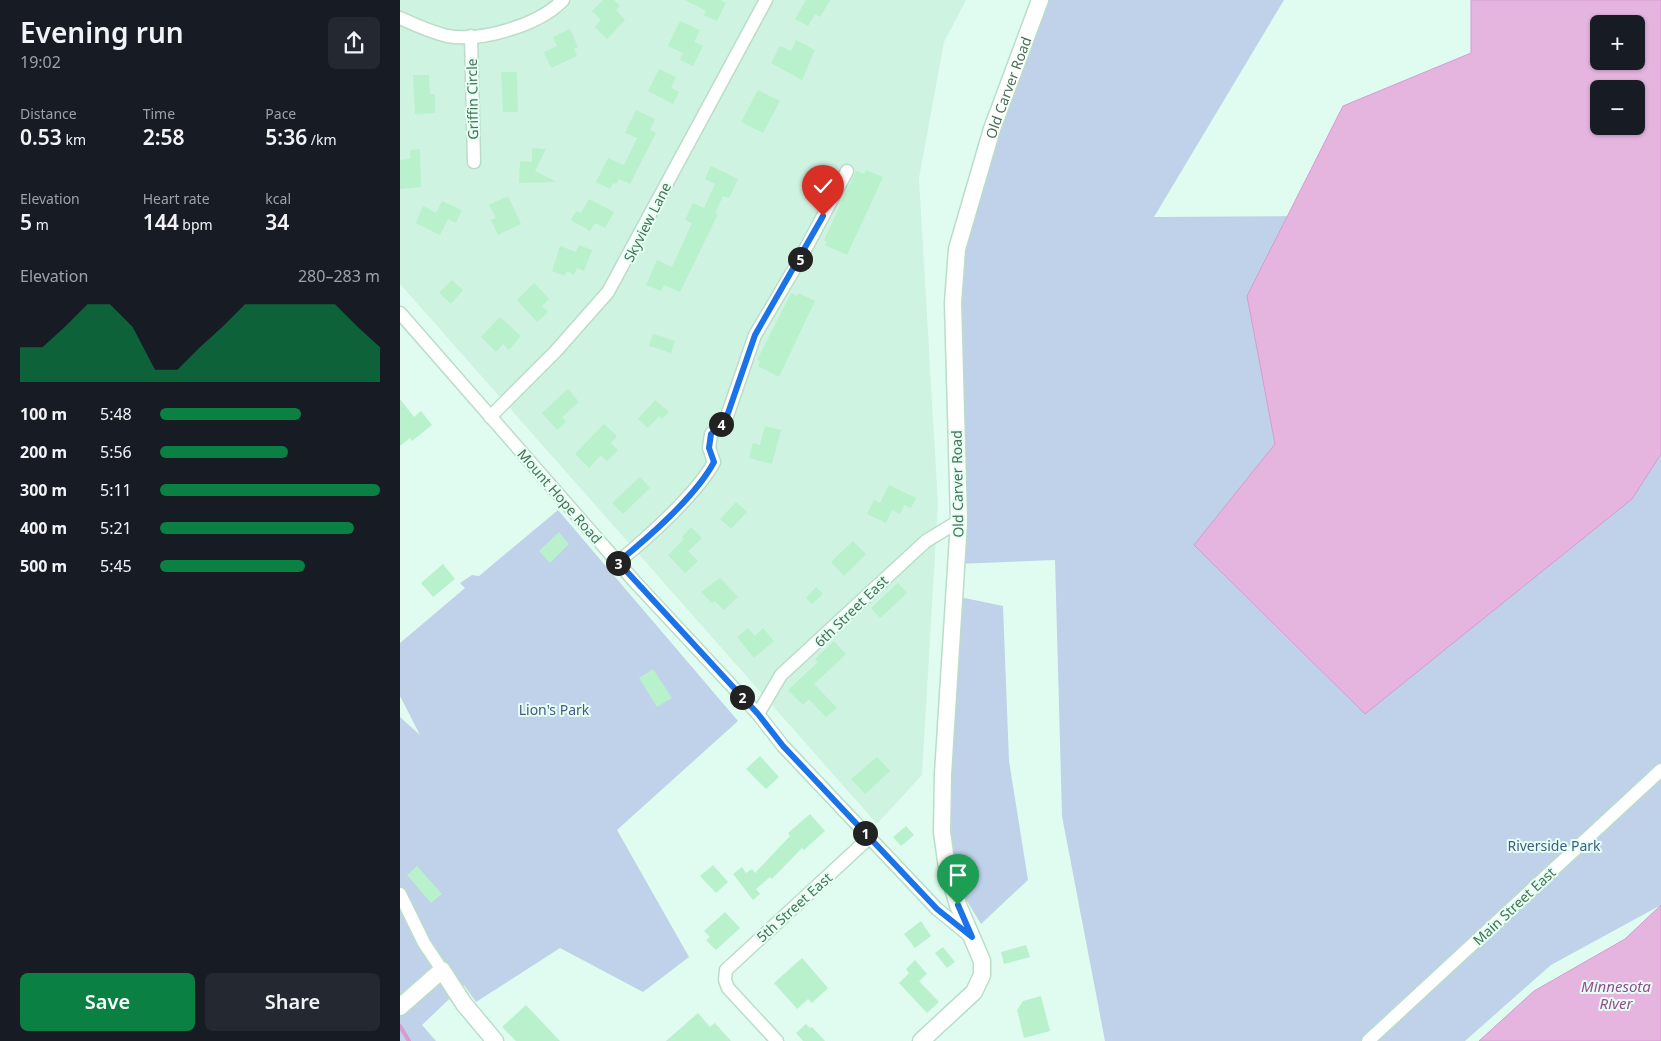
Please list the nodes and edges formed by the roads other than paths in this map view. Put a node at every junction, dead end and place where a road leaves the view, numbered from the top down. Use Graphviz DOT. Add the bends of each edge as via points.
graph roads {
  1 [pos="563,0"];
  2 [pos="766,0"];
  3 [pos="1040,0"];
  4 [pos="400,18"];
  5 [pos="471,36"];
  6 [pos="474,162"];
  7 [pos="847,171"];
  8 [pos="400,313"];
  9 [pos="490,416"];
  10 [pos="959,521"];
  11 [pos="618,562"];
  12 [pos="758,714"];
  13 [pos="1661,770"];
  14 [pos="870,837"];
  15 [pos="400,894"];
  16 [pos="972,937"];
  17 [pos="442,970"];
  18 [pos="400,1007"];
  19 [pos="496,1041"];
  20 [pos="777,1041"];
  21 [pos="921,1041"];
  22 [pos="1368,1041"];
  1 -- 5 [label="street" via="549,12 514,28"];
  2 -- 9 [label="street, Skyview Lane" via="608,292 556,352"];
  3 -- 10 [label="street, Old Carver Road" via="992,129 957,249 953,303"];
  4 -- 5 [label="street" via="441,34"];
  5 -- 6 [label="street, Griffin Circle"];
  7 -- 11 [label="street" via="755,335 726,419 711,434 709,448 714,462 709,472"];
  8 -- 9 [label="street, Mount Hope Road"];
  9 -- 11 [label="street, Mount Hope Road"];
  10 -- 12 [label="street, 6th Street East" via="926,541 782,675"];
  10 -- 16 [label="street, Old Carver Road" via="942,832 955,896"];
  11 -- 12 [label="street, Mount Hope Road"];
  12 -- 14 [label="street, Mount Hope Road" via="783,746"];
  13 -- 22 [label="street, Main Street East"];
  14 -- 16 [label="street, Mount Hope Road" via="937,909"];
  14 -- 20 [label="street, 5th Street East" via="726,970 725,980 735,997"];
  15 -- 17 [label="street" via="424,943"];
  16 -- 21 [label="street, Old Carver Road" via="982,961 982,975 974,992"];
  17 -- 18 [label="street"];
  17 -- 19 [label="street" via="464,1004"];
}
